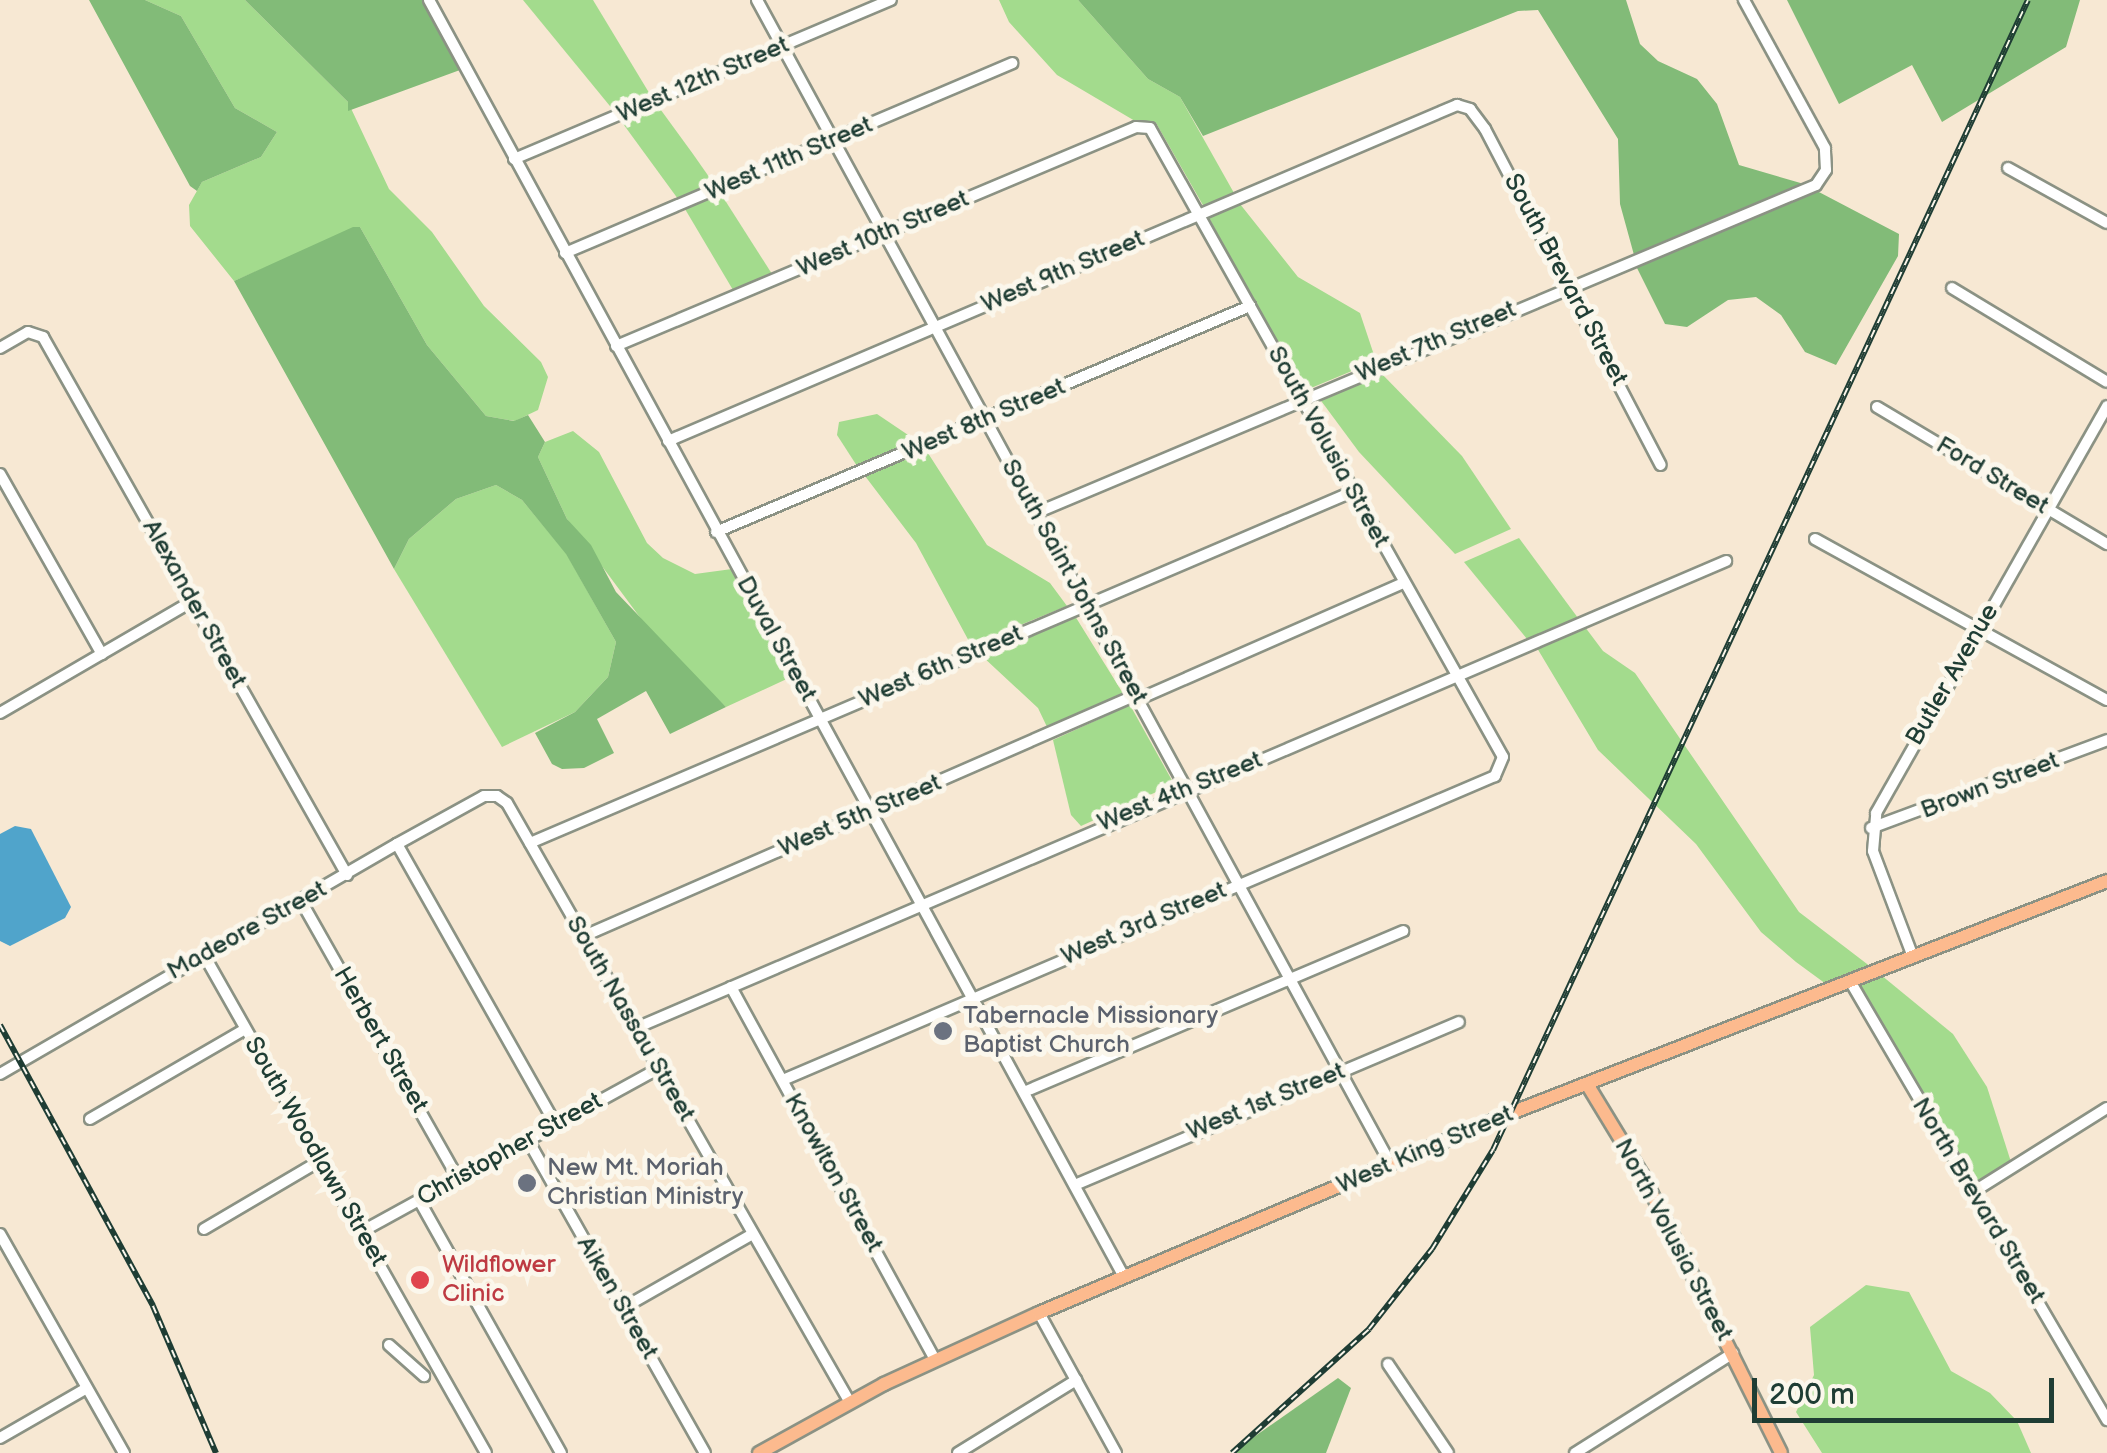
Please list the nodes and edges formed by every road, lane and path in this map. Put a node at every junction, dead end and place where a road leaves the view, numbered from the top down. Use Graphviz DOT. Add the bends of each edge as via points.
graph roads {
  1 [pos="429,0"];
  2 [pos="757,0"];
  3 [pos="890,0"];
  4 [pos="1744,0"];
  5 [pos="783,47"];
  6 [pos="1012,63"];
  7 [pos="1458,105"];
  8 [pos="1150,128"];
  9 [pos="834,141"];
  10 [pos="514,159"];
  11 [pos="2008,168"];
  12 [pos="1201,214"];
  13 [pos="2107,223"];
  14 [pos="884,234"];
  15 [pos="565,253"];
  16 [pos="1567,288"];
  17 [pos="1952,288"];
  18 [pos="1250,306"];
  19 [pos="934,327"];
  20 [pos="616,346"];
  21 [pos="0,348"];
  22 [pos="2107,382"];
  23 [pos="1301,399"];
  24 [pos="2107,406"];
  25 [pos="1877,407"];
  26 [pos="984,419"];
  27 [pos="668,441"];
  28 [pos="1661,464"];
  29 [pos="0,474"];
  30 [pos="1352,492"];
  31 [pos="2048,510"];
  32 [pos="1036,513"];
  33 [pos="716,532"];
  34 [pos="1815,538"];
  35 [pos="2107,544"];
  36 [pos="1726,561"];
  37 [pos="1403,583"];
  38 [pos="191,602"];
  39 [pos="1086,605"];
  40 [pos="1978,632"];
  41 [pos="102,654"];
  42 [pos="1455,676"];
  43 [pos="1138,697"];
  44 [pos="2107,700"];
  45 [pos="0,713"];
  46 [pos="820,718"];
  47 [pos="2107,740"];
  48 [pos="1503,766"];
  49 [pos="1188,788"];
  50 [pos="496,796"];
  51 [pos="871,812"];
  52 [pos="1872,828"];
  53 [pos="530,843"];
  54 [pos="397,844"];
  55 [pos="347,875"];
  56 [pos="2107,881"];
  57 [pos="1240,883"];
  58 [pos="301,901"];
  59 [pos="922,904"];
  60 [pos="1403,931"];
  61 [pos="584,936"];
  62 [pos="204,955"];
  63 [pos="1913,957"];
  64 [pos="1290,976"];
  65 [pos="1850,981"];
  66 [pos="731,987"];
  67 [pos="972,996"];
  68 [pos="1459,1022"];
  69 [pos="636,1028"];
  70 [pos="246,1029"];
  71 [pos="658,1068"];
  72 [pos="1340,1072"];
  73 [pos="0,1074"];
  74 [pos="782,1080"];
  75 [pos="1587,1084"];
  76 [pos="1024,1092"];
  77 [pos="2107,1108"];
  78 [pos="90,1120"];
  79 [pos="556,1125"];
  80 [pos="529,1142"];
  81 [pos="321,1160"];
  82 [pos="1391,1164"];
  83 [pos="458,1179"];
  84 [pos="1075,1185"];
  85 [pos="1973,1192"];
  86 [pos="419,1200"];
  87 [pos="204,1229"];
  88 [pos="361,1232"];
  89 [pos="0,1234"];
  90 [pos="751,1235"];
  91 [pos="1124,1278"];
  92 [pos="623,1308"];
  93 [pos="1039,1313"];
  94 [pos="390,1346"];
  95 [pos="1733,1353"];
  96 [pos="935,1360"];
  97 [pos="1388,1364"];
  98 [pos="424,1376"];
  99 [pos="1076,1380"];
  100 [pos="87,1388"];
  101 [pos="850,1401"];
  102 [pos="2107,1420"];
  103 [pos="0,1438"];
  104 [pos="779,1448"];
  105 [pos="124,1453"];
  106 [pos="486,1453"];
  107 [pos="561,1453"];
  108 [pos="706,1453"];
  109 [pos="759,1453"];
  110 [pos="958,1453"];
  111 [pos="1116,1453"];
  112 [pos="1448,1453"];
  113 [pos="1575,1453"];
  114 [pos="1781,1453"];
  1 -- 10 [label="street, Duval Street"];
  2 -- 5 [label="street, South Saint Johns Street"];
  3 -- 5 [label="street, West 12th Street"];
  4 -- 16 [label="street, West 7th Street" via="1825,148 1828,165 1816,185"];
  5 -- 9 [label="street, South Saint Johns Street"];
  5 -- 10 [label="street, West 12th Street"];
  6 -- 9 [label="street, West 11th Street"];
  7 -- 12 [label="street, West 9th Street"];
  7 -- 16 [label="street, South Brevard Street" via="1470,109 1485,130"];
  8 -- 12 [label="street, South Volusia Street"];
  8 -- 14 [label="street, West 10th Street" via="1136,127"];
  9 -- 14 [label="street, South Saint Johns Street"];
  9 -- 15 [label="street, West 11th Street"];
  10 -- 15 [label="street, Duval Street"];
  11 -- 13 [label="street"];
  12 -- 18 [label="street, South Volusia Street"];
  12 -- 19 [label="street, West 9th Street"];
  14 -- 19 [label="street, South Saint Johns Street"];
  14 -- 20 [label="street, West 10th Street"];
  15 -- 20 [label="street, Duval Street"];
  16 -- 23 [label="street, West 7th Street"];
  16 -- 28 [label="street, South Brevard Street"];
  17 -- 22 [label="street"];
  18 -- 23 [label="street, South Volusia Street"];
  18 -- 26 [label="street, West 8th Street"];
  19 -- 26 [label="street, South Saint Johns Street"];
  19 -- 27 [label="street, West 9th Street"];
  20 -- 27 [label="street, Duval Street"];
  21 -- 38 [label="street, Alexander Street" via="28,332 40,334"];
  23 -- 30 [label="street, South Volusia Street"];
  23 -- 32 [label="street, West 7th Street"];
  24 -- 31 [label="street, Butler Avenue"];
  25 -- 31 [label="street, Ford Street"];
  26 -- 32 [label="street, South Saint Johns Street"];
  26 -- 33 [label="street, West 8th Street"];
  27 -- 33 [label="street, Duval Street"];
  29 -- 41 [label="street"];
  30 -- 37 [label="street, South Volusia Street"];
  30 -- 39 [label="street, West 6th Street"];
  31 -- 35 [label="street, Ford Street"];
  31 -- 40 [label="street, Butler Avenue"];
  32 -- 39 [label="street, South Saint Johns Street"];
  33 -- 46 [label="street, Duval Street"];
  34 -- 40 [label="street"];
  36 -- 42 [label="street, West 4th Street"];
  37 -- 42 [label="street, South Volusia Street"];
  37 -- 43 [label="street, West 5th Street"];
  38 -- 41 [label="street"];
  38 -- 55 [label="street, Alexander Street"];
  39 -- 43 [label="street, South Saint Johns Street"];
  39 -- 46 [label="street, West 6th Street"];
  40 -- 44 [label="street"];
  40 -- 52 [label="street, Butler Avenue"];
  41 -- 45 [label="street"];
  42 -- 48 [label="street, South Volusia Street"];
  42 -- 49 [label="street, West 4th Street"];
  43 -- 49 [label="street, South Saint Johns Street"];
  43 -- 51 [label="street, West 5th Street"];
  46 -- 51 [label="street, Duval Street"];
  46 -- 53 [label="street, West 6th Street"];
  47 -- 52 [label="street, Brown Street"];
  48 -- 57 [label="street, West 3rd Street" via="1495,776"];
  49 -- 57 [label="street, South Saint Johns Street"];
  49 -- 59 [label="street, West 4th Street"];
  50 -- 53 [label="street, South Nassau Street"];
  50 -- 54 [label="street, Madeore Street" via="484,796"];
  51 -- 59 [label="street, Duval Street"];
  51 -- 61 [label="street, West 5th Street"];
  52 -- 63 [label="street" via="1873,851"];
  53 -- 61 [label="street, South Nassau Street"];
  54 -- 55 [label="street, Madeore Street"];
  54 -- 79 [label="street"];
  55 -- 58 [label="street, Madeore Street"];
  56 -- 63 [label="main road, West King Street"];
  57 -- 64 [label="street, South Saint Johns Street"];
  57 -- 67 [label="street, West 3rd Street"];
  58 -- 62 [label="street, Madeore Street"];
  58 -- 83 [label="street, Herbert Street"];
  59 -- 66 [label="street, West 4th Street"];
  59 -- 67 [label="street, Duval Street"];
  60 -- 64 [label="street"];
  61 -- 69 [label="street, South Nassau Street"];
  62 -- 70 [label="street, South Woodlawn Street"];
  62 -- 73 [label="street, Madeore Street"];
  63 -- 65 [label="main road, West King Street"];
  64 -- 72 [label="street, South Saint Johns Street"];
  64 -- 76 [label="street"];
  65 -- 75 [label="main road, West King Street"];
  65 -- 85 [label="street, North Brevard Street"];
  66 -- 69 [label="street, West 4th Street"];
  66 -- 74 [label="street, Knowlton Street"];
  67 -- 74 [label="street, West 3rd Street"];
  67 -- 76 [label="street, Duval Street"];
  68 -- 72 [label="street, West 1st Street"];
  69 -- 71 [label="street, South Nassau Street"];
  70 -- 78 [label="street"];
  70 -- 81 [label="street, South Woodlawn Street"];
  71 -- 79 [label="street, Christopher Street"];
  71 -- 90 [label="street, South Nassau Street"];
  72 -- 82 [label="street, South Saint Johns Street"];
  72 -- 84 [label="street, West 1st Street"];
  74 -- 96 [label="street, Knowlton Street"];
  75 -- 82 [label="main road, West King Street"];
  75 -- 95 [label="main road, North Volusia Street" via="1643,1176"];
  76 -- 84 [label="street, Duval Street"];
  77 -- 85 [label="street"];
  79 -- 80 [label="street, Christopher Street"];
  80 -- 83 [label="street, Christopher Street"];
  80 -- 92 [label="street, Aiken Street"];
  81 -- 87 [label="street"];
  81 -- 88 [label="street, South Woodlawn Street"];
  82 -- 91 [label="main road, West King Street"];
  83 -- 86 [label="street, Christopher Street"];
  84 -- 91 [label="street, Duval Street"];
  85 -- 102 [label="street, North Brevard Street"];
  86 -- 88 [label="street, Christopher Street"];
  86 -- 107 [label="street"];
  88 -- 106 [label="street, South Woodlawn Street"];
  89 -- 100 [label="street"];
  90 -- 92 [label="street"];
  90 -- 101 [label="street, South Nassau Street"];
  91 -- 93 [label="main road, West King Street"];
  92 -- 108 [label="street, Aiken Street"];
  93 -- 96 [label="main road, West King Street"];
  93 -- 99 [label="street"];
  94 -- 98 [label="street"];
  95 -- 113 [label="street"];
  95 -- 114 [label="main road, North Volusia Street"];
  96 -- 101 [label="main road, West King Street"];
  97 -- 112 [label="street"];
  99 -- 110 [label="street"];
  99 -- 111 [label="street"];
  100 -- 103 [label="street"];
  100 -- 105 [label="street"];
  101 -- 104 [label="main road, West King Street"];
  104 -- 109 [label="main road, West King Street"];
}
